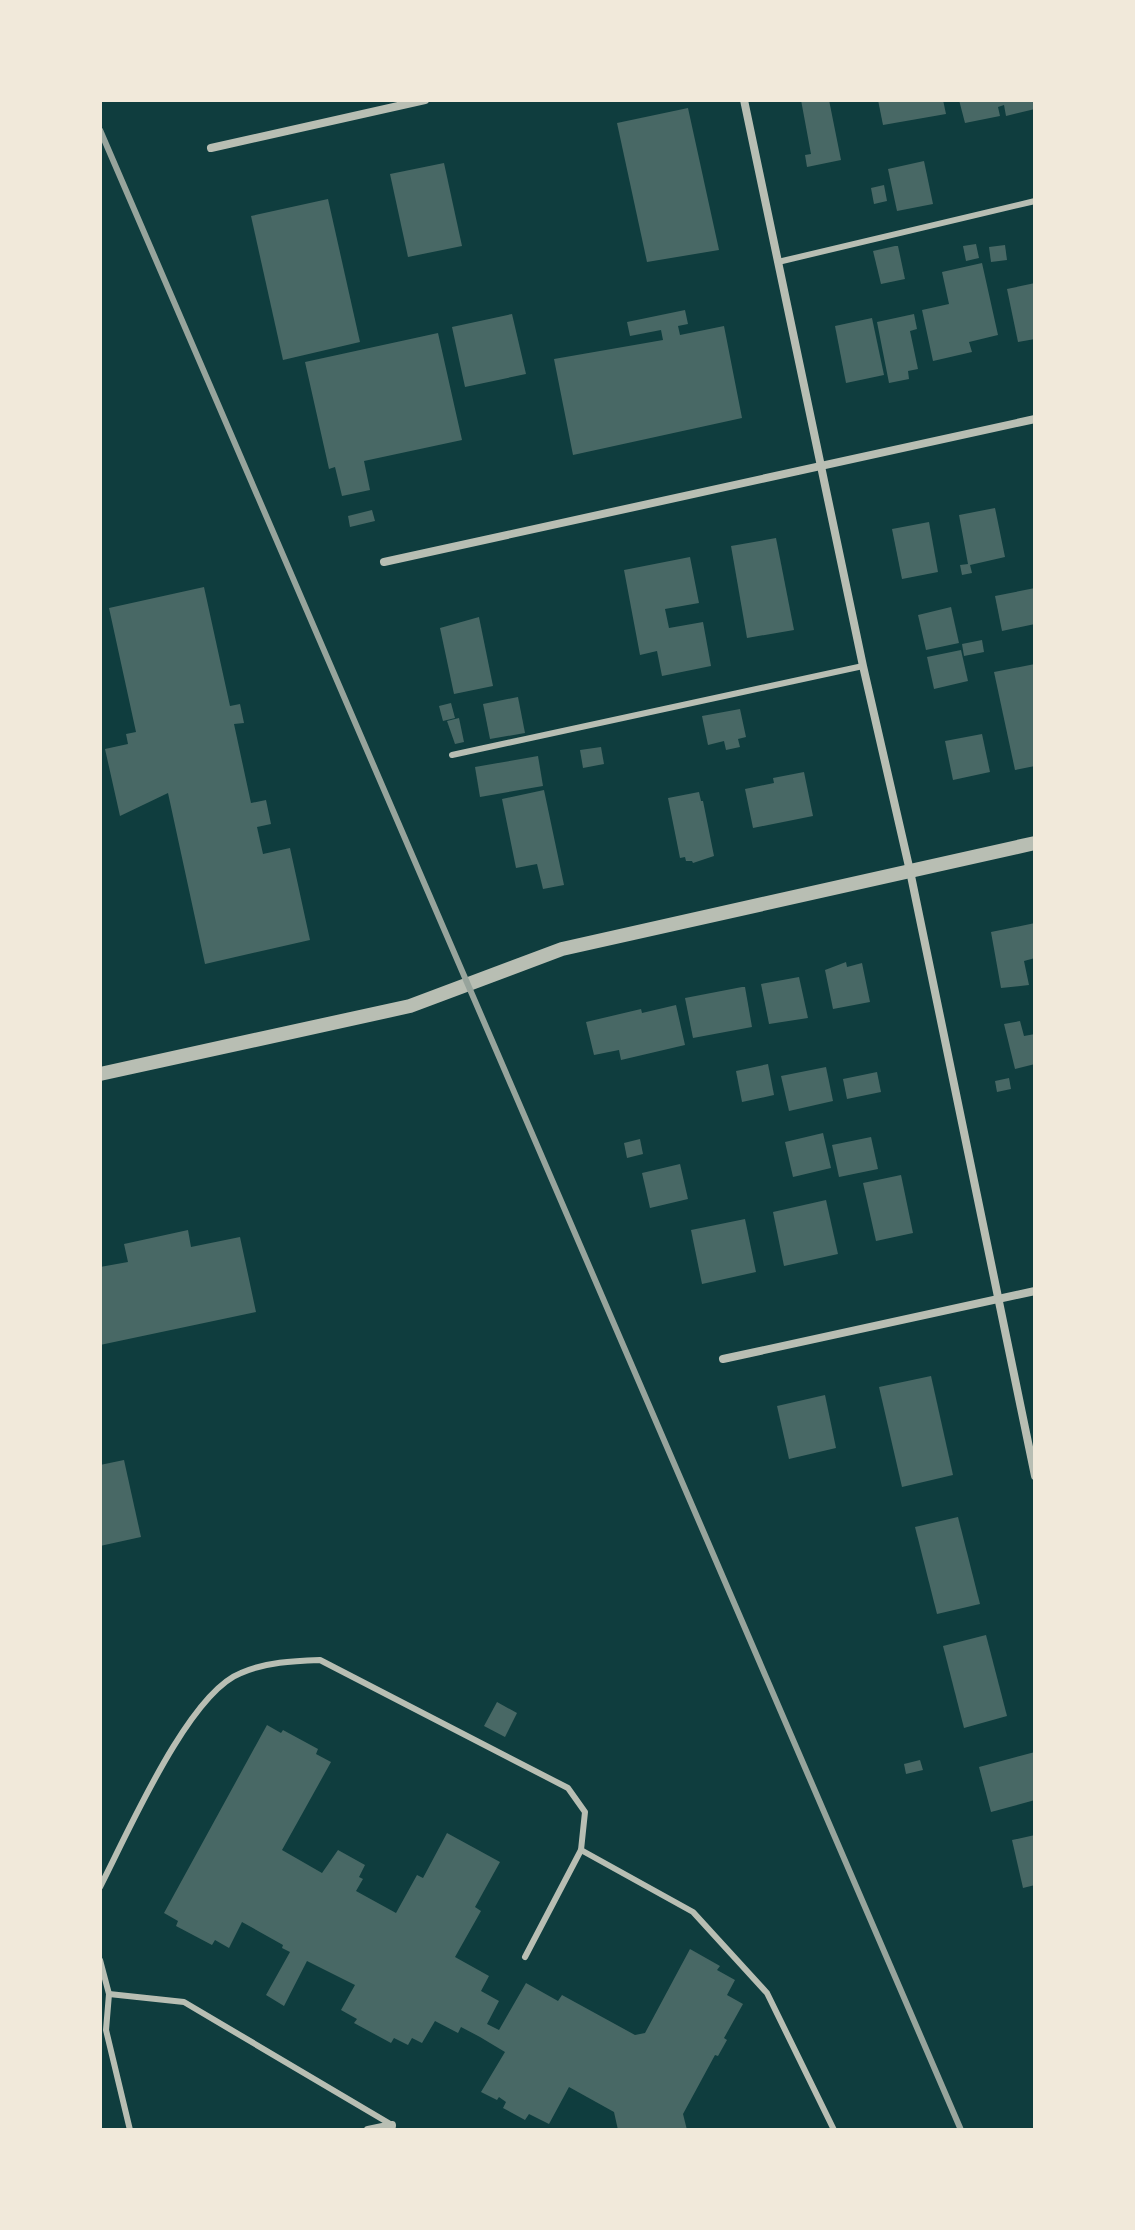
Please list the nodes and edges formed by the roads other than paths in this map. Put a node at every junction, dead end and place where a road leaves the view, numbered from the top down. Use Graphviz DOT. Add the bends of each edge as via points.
graph roads {
  1 [pos="425,100"];
  2 [pos="744,100"];
  3 [pos="211,148"];
  4 [pos="1035,201"];
  5 [pos="777,262"];
  6 [pos="1035,419"];
  7 [pos="821,467"];
  8 [pos="384,562"];
  9 [pos="863,666"];
  10 [pos="452,755"];
  11 [pos="1035,843"];
  12 [pos="910,871"];
  13 [pos="100,1074"];
  14 [pos="1035,1291"];
  15 [pos="997,1300"];
  16 [pos="723,1359"];
  17 [pos="1035,1476"];
  18 [pos="581,1850"];
  19 [pos="100,1887"];
  20 [pos="525,1957"];
  21 [pos="100,1960"];
  22 [pos="109,1994"];
  23 [pos="106,2030"];
  24 [pos="100,2038"];
  25 [pos="392,2127"];
  26 [pos="130,2130"];
  27 [pos="368,2130"];
  28 [pos="834,2130"];
  1 -- 3 [label="street"];
  2 -- 5 [label="street"];
  4 -- 5 [label="lane"];
  5 -- 7 [label="street"];
  6 -- 7 [label="street"];
  7 -- 8 [label="street"];
  7 -- 9 [label="street"];
  9 -- 10 [label="lane"];
  9 -- 12 [label="street"];
  11 -- 12 [label="street"];
  12 -- 13 [label="street" via="562,949 410,1006"];
  12 -- 15 [label="street"];
  14 -- 15 [label="street"];
  15 -- 16 [label="street"];
  15 -- 17 [label="street"];
  18 -- 19 [label="lane" via="585,1812 568,1788 320,1660 279,1662 238,1673 208,1698 177,1739"];
  18 -- 20 [label="lane"];
  18 -- 28 [label="lane" via="693,1912 767,1993"];
  21 -- 22 [label="lane"];
  22 -- 23 [label="lane"];
  22 -- 25 [label="lane" via="184,2002"];
  23 -- 24 [label="lane"];
  23 -- 26 [label="lane"];
  25 -- 27 [label="street"];
}
